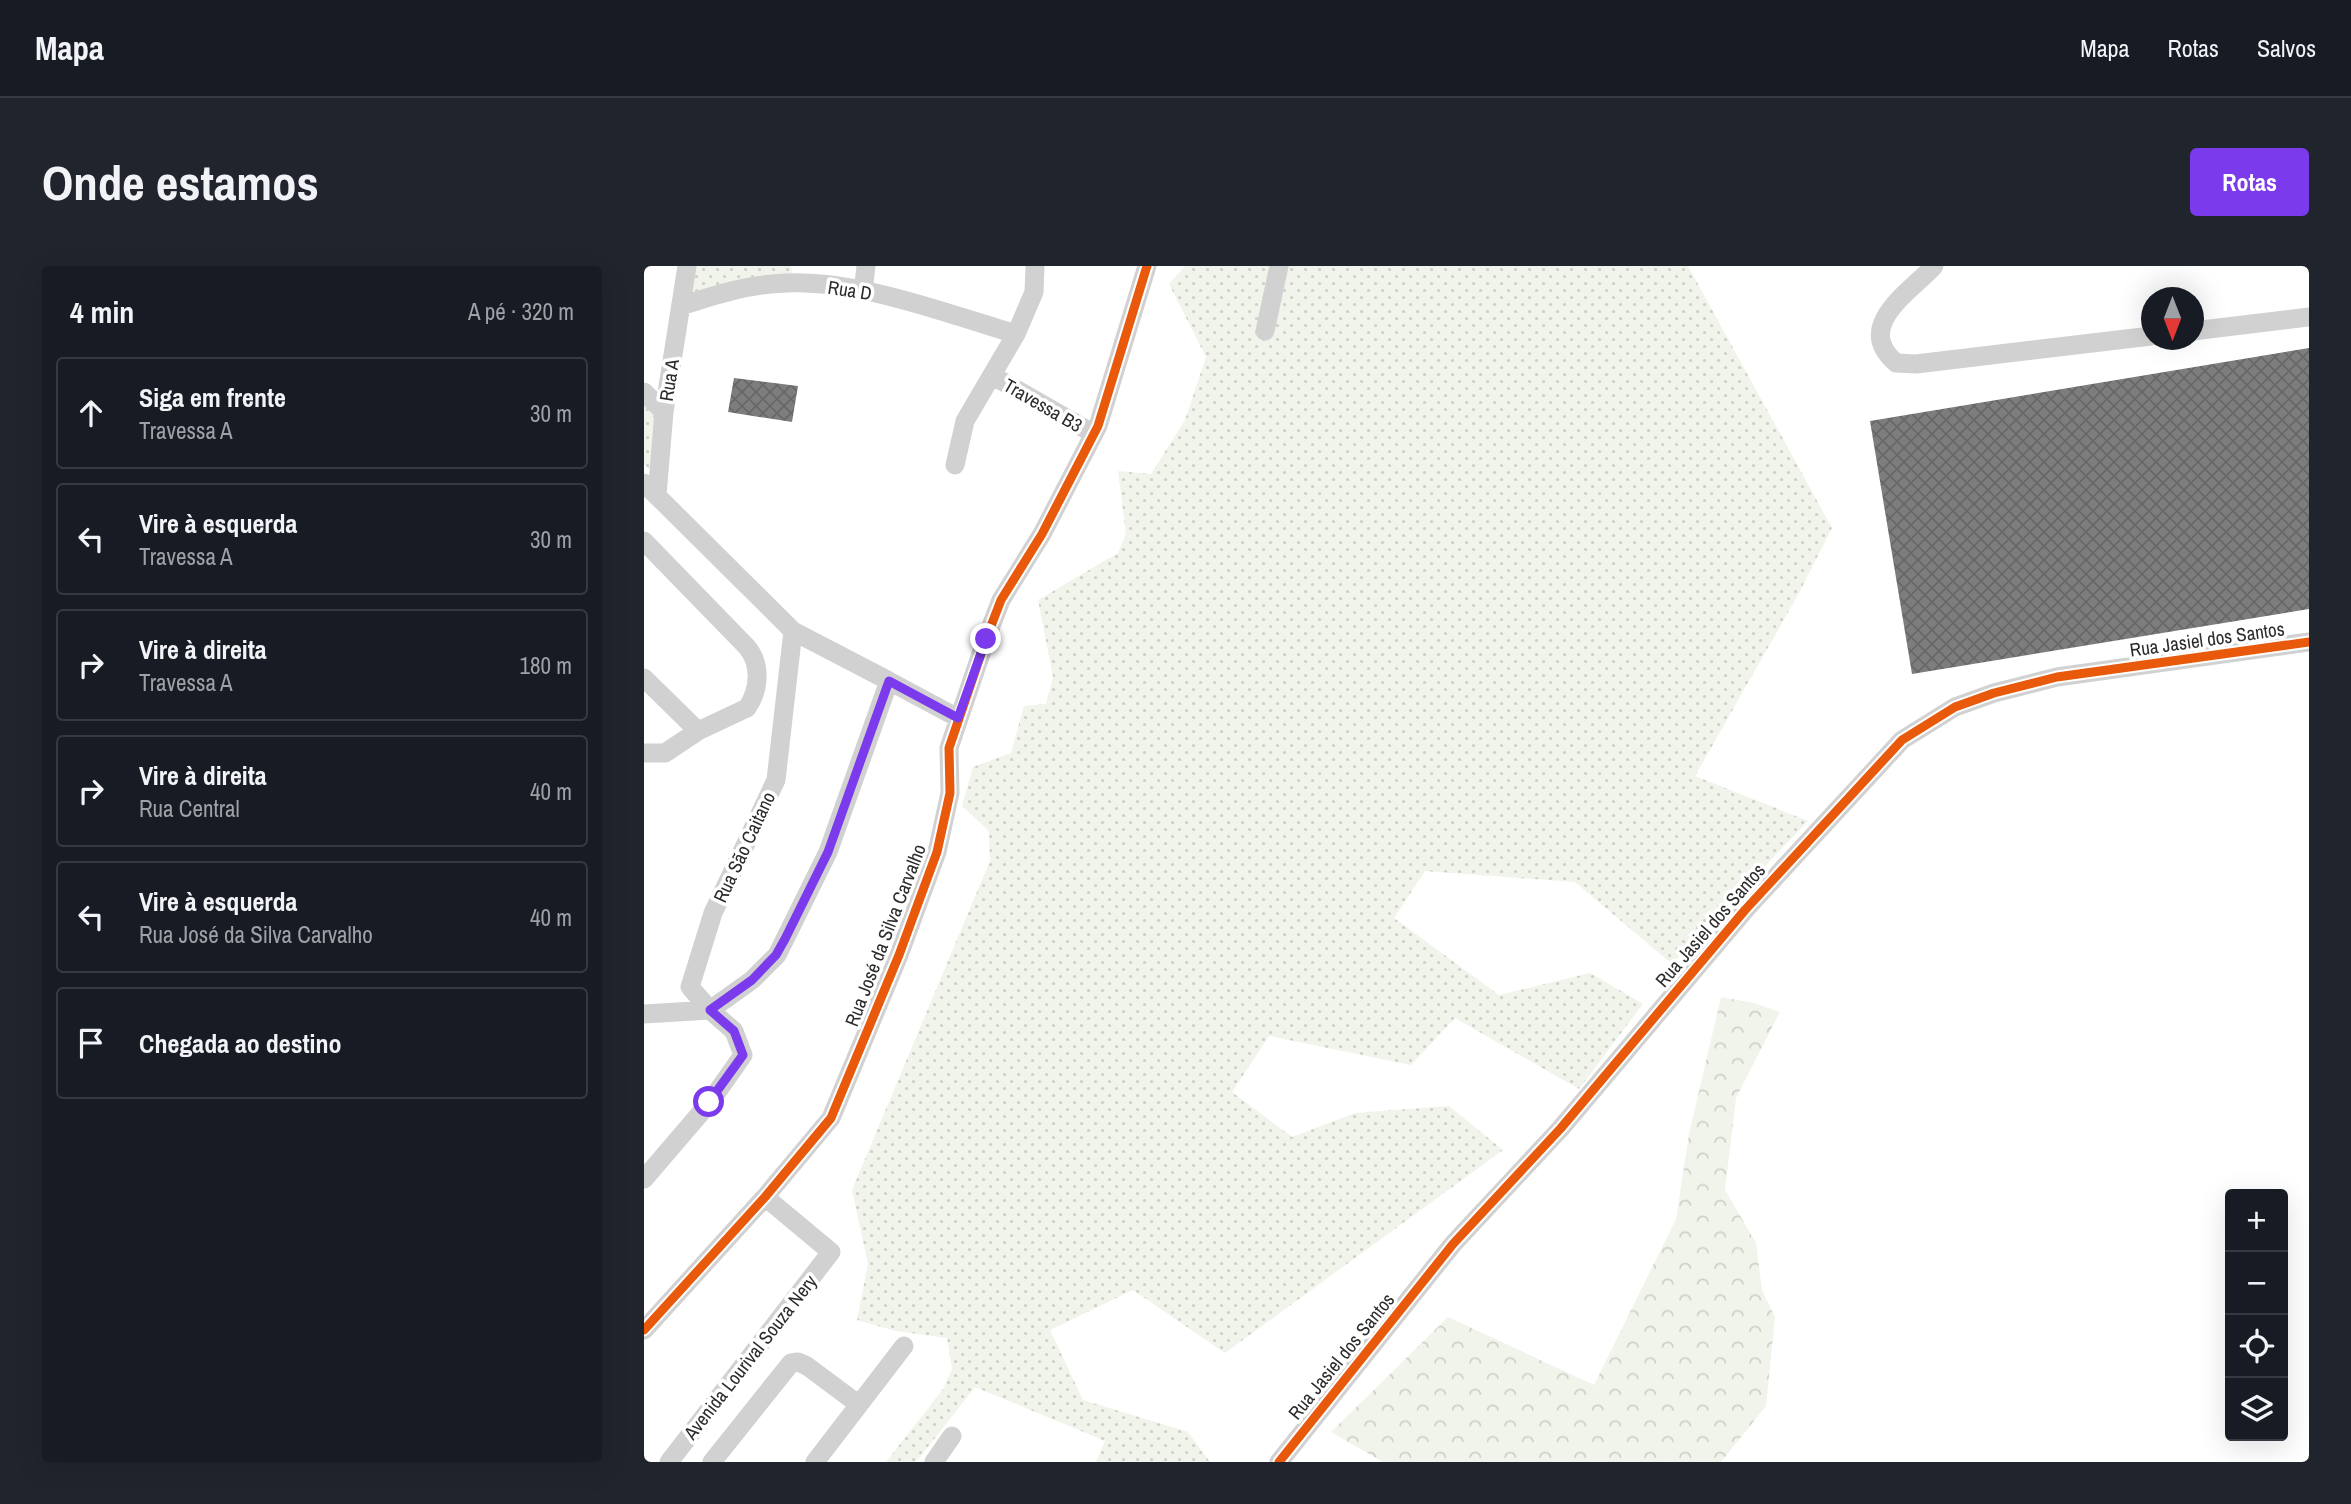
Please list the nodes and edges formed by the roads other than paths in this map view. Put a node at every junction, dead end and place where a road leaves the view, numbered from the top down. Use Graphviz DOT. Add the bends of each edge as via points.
graph roads {
  1 [pos="687,266"];
  2 [pos="866,266"];
  3 [pos="1035,266"];
  4 [pos="1147,266"];
  5 [pos="1279,266"];
  6 [pos="1934,266"];
  7 [pos="863,292"];
  8 [pos="681,306"];
  9 [pos="2309,317"];
  10 [pos="2204,330"];
  11 [pos="1265,331"];
  12 [pos="1016,334"];
  13 [pos="2141,337"];
  14 [pos="993,376"];
  15 [pos="644,392"];
  16 [pos="664,412"];
  17 [pos="1094,434"];
  18 [pos="955,465"];
  19 [pos="650,489"];
  20 [pos="644,541"];
  21 [pos="793,631"];
  22 [pos="2309,642"];
  23 [pos="644,678"];
  24 [pos="889,681"];
  25 [pos="958,718"];
  26 [pos="698,731"];
  27 [pos="644,753"];
  28 [pos="710,1010"];
  29 [pos="644,1014"];
  30 [pos="644,1179"];
  31 [pos="765,1198"];
  32 [pos="648,1317"];
  33 [pos="904,1346"];
  34 [pos="858,1404"];
  35 [pos="952,1436"];
  36 [pos="669,1462"];
  37 [pos="712,1462"];
  38 [pos="815,1462"];
  39 [pos="934,1462"];
  40 [pos="1279,1462"];
  1 -- 8 [label="street, Rua A"];
  2 -- 7 [label="street"];
  3 -- 12 [label="street" via="1034,292"];
  4 -- 17 [label="street, Rua José da Silva Carvalho"];
  5 -- 11 [label="street"];
  6 -- 13 [label="street" via="1900,297 1882,323 1886,353 1896,363"];
  7 -- 8 [label="street, Rua D" via="786,283 737,289"];
  7 -- 12 [label="street, Rua D"];
  8 -- 16 [label="street, Rua A"];
  9 -- 10 [label="street"];
  12 -- 14 [label="street"];
  14 -- 17 [label="street, Travessa B3"];
  14 -- 18 [label="street" via="965,421"];
  15 -- 16 [label="street"];
  16 -- 19 [label="street, Rua A"];
  17 -- 25 [label="street, Rua José da Silva Carvalho" via="1042,534 1001,600"];
  19 -- 21 [label="street"];
  20 -- 26 [label="street" via="756,660 756,684 747,708"];
  21 -- 24 [label="street"];
  21 -- 28 [label="street, Rua São Caitano" via="776,780 713,913 690,987"];
  22 -- 40 [label="street, Rua Jasiel dos Santos" via="2025,684 1955,707 1902,740 1745,910 1561,1128 1453,1244"];
  23 -- 26 [label="street"];
  24 -- 25 [label="street"];
  24 -- 28 [label="street" via="828,852 785,939 752,980"];
  25 -- 31 [label="street, Rua José da Silva Carvalho" via="949,748 950,793 939,846 899,955 831,1118"];
  26 -- 27 [label="street" via="665,753"];
  28 -- 29 [label="street"];
  28 -- 30 [label="street" via="734,1031 743,1055"];
  31 -- 32 [label="street, Rua José da Silva Carvalho"];
  31 -- 36 [label="street, Avenida Lourival Souza Nery" via="831,1252"];
  33 -- 34 [label="street"];
  34 -- 37 [label="street, Avenida Lourival Souza Nery" via="807,1366 791,1363"];
  34 -- 38 [label="street"];
  35 -- 39 [label="street"];
}
